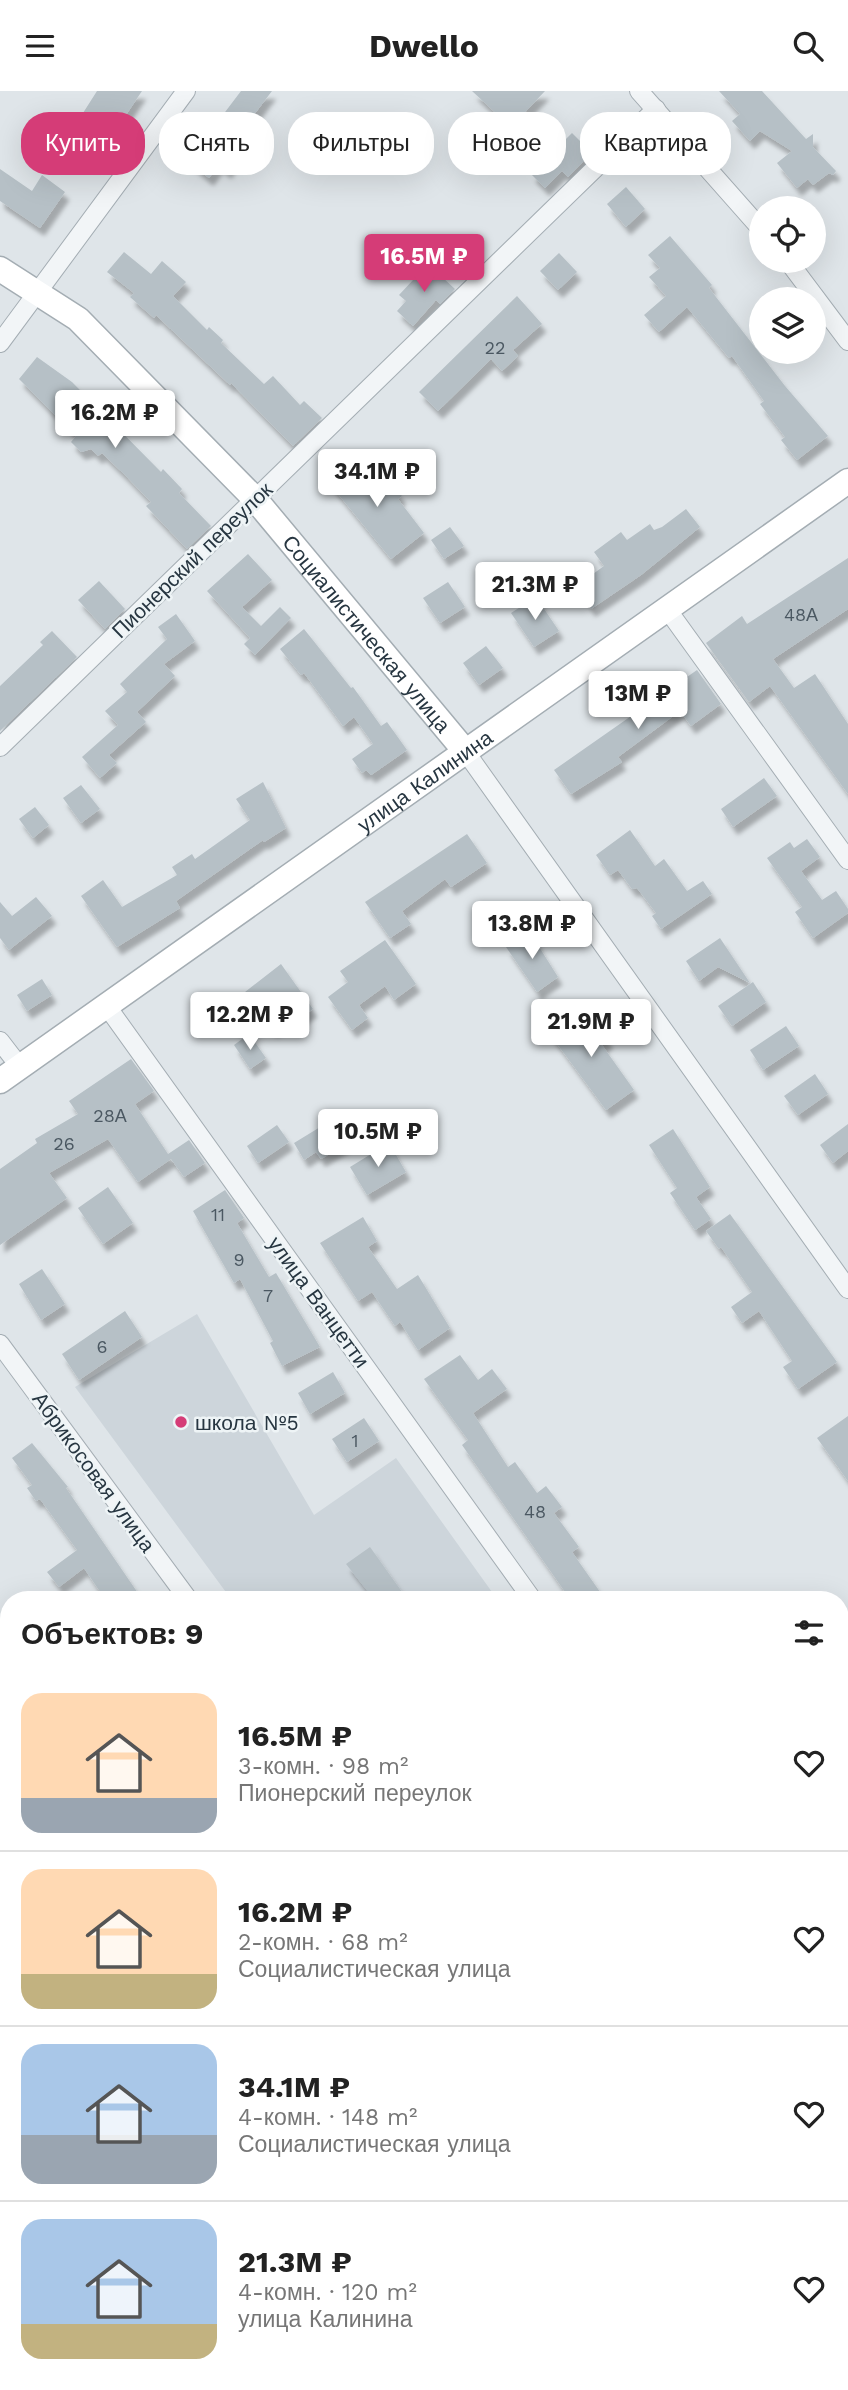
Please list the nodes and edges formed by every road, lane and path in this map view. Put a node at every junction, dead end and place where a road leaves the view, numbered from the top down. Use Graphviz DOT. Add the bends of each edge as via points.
graph roads {
  1 [pos="186,91"];
  2 [pos="639,91"];
  3 [pos="656,109"];
  4 [pos="749,215"];
  5 [pos="0,269"];
  6 [pos="797,273"];
  7 [pos="38,293"];
  8 [pos="848,341"];
  9 [pos="0,343"];
  10 [pos="848,481"];
  11 [pos="255,499"];
  12 [pos="667,609"];
  13 [pos="0,747"];
  14 [pos="466,751"];
  15 [pos="848,860"];
  16 [pos="107,1005"];
  17 [pos="0,1041"];
  18 [pos="10,1074"];
  19 [pos="848,1289"];
  20 [pos="0,1344"];
  21 [pos="182,1591"];
  22 [pos="526,1591"];
  1 -- 7 [label="street"];
  2 -- 3 [label="street"];
  3 -- 4 [label="street"];
  3 -- 11 [label="street, Пионерский переулок"];
  5 -- 7 [label="main road, Социалистическая улица"];
  6 -- 8 [label="street"];
  7 -- 9 [label="street"];
  7 -- 11 [label="main road, Социалистическая улица" via="78,319"];
  10 -- 12 [label="main road, улица Калинина"];
  11 -- 13 [label="street, Пионерский переулок"];
  11 -- 14 [label="main road, Социалистическая улица"];
  12 -- 14 [label="main road, улица Калинина"];
  12 -- 15 [label="street"];
  14 -- 16 [label="main road, улица Калинина"];
  14 -- 19 [label="street, Социалистическая улица"];
  16 -- 18 [label="main road, улица Калинина"];
  16 -- 22 [label="street, улица Ванцетти"];
  17 -- 18 [label="street"];
  20 -- 21 [label="street, Абрикосовая улица"];
}
